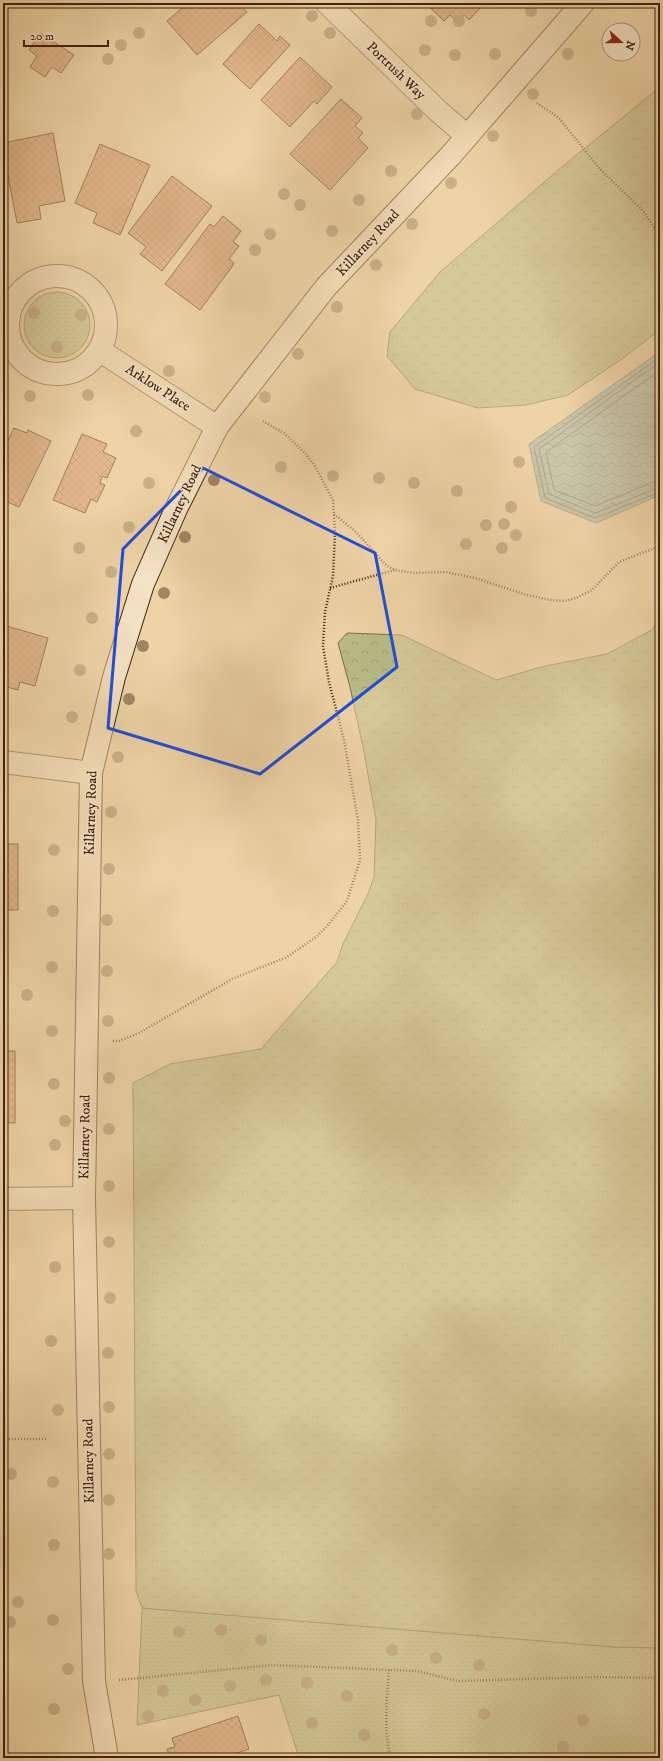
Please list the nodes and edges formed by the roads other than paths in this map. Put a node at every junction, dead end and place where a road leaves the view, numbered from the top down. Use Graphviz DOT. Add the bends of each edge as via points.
graph roads {
  1 [pos="327,3"];
  2 [pos="583,3"];
  3 [pos="467,136"];
  4 [pos="99,350"];
  5 [pos="217,426"];
  6 [pos="3,762"];
  7 [pos="91,773"];
  8 [pos="84,1198"];
  9 [pos="3,1199"];
  10 [pos="107,1758"];
  1 -- 3 [label="street, Portrush Way"];
  2 -- 3 [label="street, Killarney Road"];
  3 -- 5 [label="street, Killarney Road" via="326,287"];
  4 -- 4 [label="street" via="105,335 106,318 101,302 91,289 78,280 63,276 46,276 31,282 19,293 10,307 7,323 16,354 28,365 42,372 59,374 75,371 89,363"];
  4 -- 5 [label="street, Arklow Place"];
  5 -- 7 [label="street, Killarney Road" via="143,584 114,676"];
  6 -- 7 [label="street"];
  7 -- 8 [label="street, Killarney Road"];
  8 -- 9 [label="street"];
  8 -- 10 [label="street, Killarney Road" via="94,1681"];
}
